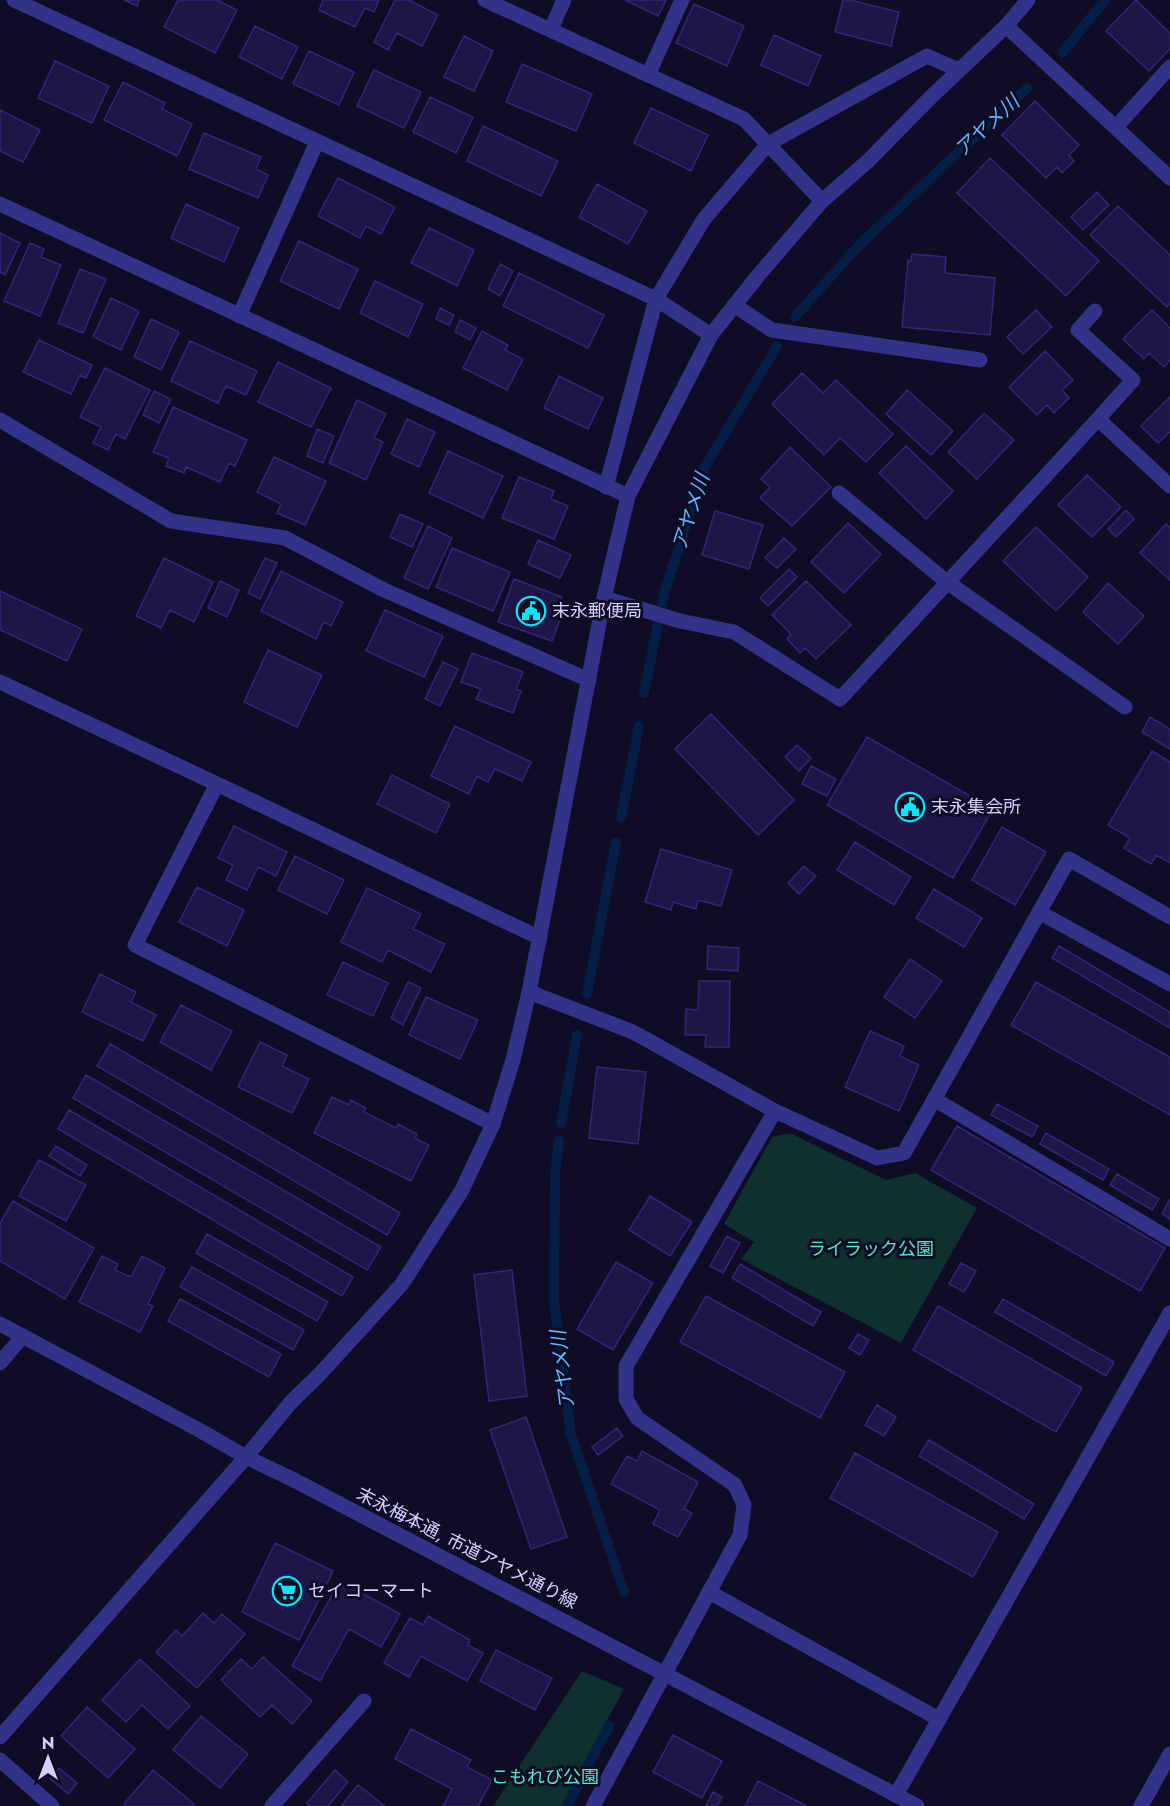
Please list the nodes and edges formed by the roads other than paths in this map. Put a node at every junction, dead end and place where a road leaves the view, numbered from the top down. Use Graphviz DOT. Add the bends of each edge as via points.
graph roads {
  1 [pos="14,0"];
  2 [pos="485,0"];
  3 [pos="564,0"];
  4 [pos="682,0"];
  5 [pos="1028,0"];
  6 [pos="1006,26"];
  7 [pos="551,29"];
  8 [pos="1170,67"];
  9 [pos="959,70"];
  10 [pos="648,75"];
  11 [pos="1116,127"];
  12 [pos="317,142"];
  13 [pos="768,144"];
  14 [pos="1170,178"];
  15 [pos="822,201"];
  16 [pos="0,204"];
  17 [pos="656,299"];
  18 [pos="735,305"];
  19 [pos="1095,311"];
  20 [pos="239,316"];
  21 [pos="711,335"];
  22 [pos="980,360"];
  23 [pos="1098,419"];
  24 [pos="0,420"];
  25 [pos="1170,486"];
  26 [pos="606,487"];
  27 [pos="839,493"];
  28 [pos="628,496"];
  29 [pos="947,582"];
  30 [pos="604,598"];
  31 [pos="589,680"];
  32 [pos="0,682"];
  33 [pos="1125,707"];
  34 [pos="217,784"];
  35 [pos="1039,912"];
  36 [pos="1170,917"];
  37 [pos="540,938"];
  38 [pos="1170,984"];
  39 [pos="529,992"];
  40 [pos="934,1099"];
  41 [pos="775,1111"];
  42 [pos="492,1124"];
  43 [pos="1170,1239"];
  44 [pos="1170,1313"];
  45 [pos="0,1324"];
  46 [pos="23,1336"];
  47 [pos="0,1363"];
  48 [pos="246,1458"];
  49 [pos="709,1592"];
  50 [pos="664,1673"];
  51 [pos="364,1701"];
  52 [pos="939,1719"];
  53 [pos="0,1737"];
  54 [pos="1170,1754"];
  55 [pos="0,1760"];
  56 [pos="896,1795"];
  57 [pos="52,1806"];
  58 [pos="273,1806"];
  59 [pos="593,1806"];
  60 [pos="917,1806"];
  61 [pos="1141,1806"];
  1 -- 12 [label="street"];
  2 -- 7 [label="street"];
  3 -- 7 [label="street"];
  4 -- 10 [label="street"];
  5 -- 6 [label="street"];
  6 -- 9 [label="street"];
  6 -- 11 [label="street"];
  7 -- 10 [label="street"];
  8 -- 11 [label="street"];
  9 -- 13 [label="street" via="927,56"];
  9 -- 15 [label="street"];
  10 -- 13 [label="street" via="744,119"];
  11 -- 14 [label="street"];
  12 -- 17 [label="street"];
  12 -- 20 [label="street"];
  13 -- 15 [label="street"];
  13 -- 17 [label="street" via="704,219"];
  15 -- 18 [label="street"];
  16 -- 20 [label="street"];
  17 -- 21 [label="street"];
  17 -- 26 [label="street"];
  18 -- 21 [label="street"];
  18 -- 22 [label="street" via="772,330"];
  19 -- 23 [label="street" via="1078,330 1133,380"];
  20 -- 26 [label="street"];
  21 -- 28 [label="street"];
  23 -- 25 [label="street"];
  23 -- 29 [label="street"];
  24 -- 31 [label="street" via="171,521 285,538 384,590"];
  26 -- 28 [label="street"];
  27 -- 29 [label="street"];
  28 -- 30 [label="street"];
  29 -- 30 [label="street" via="840,699 735,632 680,621"];
  29 -- 33 [label="street"];
  30 -- 31 [label="street"];
  31 -- 37 [label="street"];
  32 -- 34 [label="street"];
  34 -- 37 [label="street"];
  34 -- 42 [label="street" via="135,945"];
  35 -- 36 [label="street" via="1069,859"];
  35 -- 38 [label="street"];
  35 -- 40 [label="street"];
  37 -- 39 [label="street"];
  39 -- 41 [label="street" via="633,1032"];
  39 -- 42 [label="street"];
  40 -- 41 [label="street" via="904,1153 877,1158"];
  40 -- 43 [label="street"];
  41 -- 49 [label="street" via="626,1366 626,1399 638,1418 735,1485 744,1505 740,1535"];
  42 -- 48 [label="street" via="462,1190 402,1284 292,1401"];
  44 -- 52 [label="street"];
  45 -- 46 [label="street, 末永梅本通, 市道アヤメ通り線"];
  46 -- 47 [label="street"];
  46 -- 48 [label="street, 末永梅本通, 市道アヤメ通り線"];
  48 -- 50 [label="street, 末永梅本通, 市道アヤメ通り線"];
  48 -- 53 [label="street"];
  49 -- 50 [label="street"];
  49 -- 52 [label="street"];
  50 -- 56 [label="street, 末永梅本通, 市道アヤメ通り線"];
  50 -- 59 [label="street"];
  51 -- 58 [label="street"];
  52 -- 56 [label="street"];
  54 -- 61 [label="street"];
  55 -- 57 [label="street"];
  56 -- 60 [label="street, 末永梅本通, 市道アヤメ通り線"];
}
